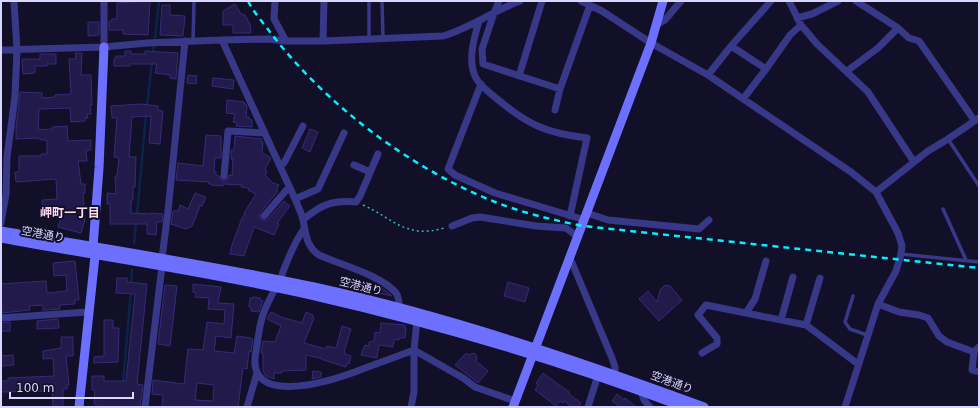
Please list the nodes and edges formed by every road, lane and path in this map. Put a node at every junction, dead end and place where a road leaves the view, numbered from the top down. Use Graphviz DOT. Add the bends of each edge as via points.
graph roads {
  1 [pos="14,1"];
  2 [pos="104,1"];
  3 [pos="194,1"];
  4 [pos="275,1"];
  5 [pos="324,1"];
  6 [pos="368,1"];
  7 [pos="382,1"];
  8 [pos="520,1"];
  9 [pos="542,1"];
  10 [pos="581,1"];
  11 [pos="663,1"];
  12 [pos="681,1"];
  13 [pos="771,1"];
  14 [pos="789,1"];
  15 [pos="820,1"];
  16 [pos="838,1"];
  17 [pos="856,1"];
  18 [pos="496,5"];
  19 [pos="590,5"];
  20 [pos="822,9"];
  21 [pos="797,18"];
  22 [pos="479,21"];
  23 [pos="656,25"];
  24 [pos="801,25"];
  25 [pos="898,28"];
  26 [pos="383,38"];
  27 [pos="369,39"];
  28 [pos="222,40"];
  29 [pos="286,41"];
  30 [pos="323,41"];
  31 [pos="189,42"];
  32 [pos="651,43"];
  33 [pos="731,46"];
  34 [pos="104,47"];
  35 [pos="1,50"];
  36 [pos="17,50"];
  37 [pos="766,69"];
  38 [pos="847,71"];
  39 [pos="708,75"];
  40 [pos="519,76"];
  41 [pos="480,84"];
  42 [pos="560,89"];
  43 [pos="742,99"];
  44 [pos="555,110"];
  45 [pos="977,119"];
  46 [pos="304,126"];
  47 [pos="264,132"];
  48 [pos="344,133"];
  49 [pos="948,139"];
  50 [pos="378,154"];
  51 [pos="914,162"];
  52 [pos="354,165"];
  53 [pos="280,166"];
  54 [pos="370,172"];
  55 [pos="224,176"];
  56 [pos="979,186"];
  57 [pos="288,187"];
  58 [pos="876,192"];
  59 [pos="295,199"];
  60 [pos="356,202"];
  61 [pos="943,209"];
  62 [pos="264,216"];
  63 [pos="570,216"];
  64 [pos="586,216"];
  65 [pos="302,220"];
  66 [pos="709,220"];
  67 [pos="1,223"];
  68 [pos="452,226"];
  69 [pos="304,229"];
  70 [pos="1,237"];
  71 [pos="578,237"];
  72 [pos="94,251"];
  73 [pos="901,254"];
  74 [pos="570,258"];
  75 [pos="966,260"];
  76 [pos="766,261"];
  77 [pos="162,262"];
  78 [pos="979,262"];
  79 [pos="793,277"];
  80 [pos="820,278"];
  81 [pos="278,284"];
  82 [pos="853,296"];
  83 [pos="878,304"];
  84 [pos="400,308"];
  85 [pos="88,312"];
  86 [pos="746,313"];
  87 [pos="1,318"];
  88 [pos="417,320"];
  89 [pos="781,320"];
  90 [pos="806,325"];
  91 [pos="867,335"];
  92 [pos="414,350"];
  93 [pos="977,350"];
  94 [pos="534,351"];
  95 [pos="702,353"];
  96 [pos="858,364"];
  97 [pos="257,372"];
  98 [pos="979,372"];
  99 [pos="615,374"];
  100 [pos="598,375"];
  101 [pos="641,391"];
  102 [pos="514,404"];
  103 [pos="80,407"];
  104 [pos="145,407"];
  105 [pos="247,407"];
  106 [pos="411,407"];
  107 [pos="588,407"];
  108 [pos="650,407"];
  109 [pos="684,407"];
  110 [pos="704,407"];
  111 [pos="845,407"];
  1 -- 36 [label="street"];
  2 -- 34 [label="street"];
  3 -- 31 [label="lane"];
  4 -- 29 [label="street" via="274,19"];
  5 -- 30 [label="street"];
  6 -- 27 [label="lane"];
  7 -- 26 [label="lane"];
  8 -- 18 [label="street"];
  9 -- 40 [label="street"];
  10 -- 19 [label="street"];
  11 -- 23 [label="street"];
  12 -- 23 [label="street" via="665,20"];
  13 -- 33 [label="street"];
  14 -- 21 [label="street"];
  15 -- 20 [label="street"];
  16 -- 20 [label="street"];
  17 -- 25 [label="street"];
  18 -- 22 [label="street"];
  18 -- 40 [label="street" via="482,49 483,64"];
  19 -- 32 [label="street"];
  19 -- 42 [label="street"];
  20 -- 21 [label="street"];
  21 -- 24 [label="street"];
  22 -- 26 [label="street" via="443,36"];
  22 -- 41 [label="street" via="473,60 476,79"];
  23 -- 32 [label="street"];
  24 -- 37 [label="street" via="790,35"];
  24 -- 38 [label="street" via="817,44"];
  25 -- 38 [label="street" via="878,48"];
  25 -- 45 [label="street" via="909,38 919,40"];
  26 -- 27 [label="street"];
  27 -- 30 [label="street"];
  28 -- 29 [label="street"];
  28 -- 31 [label="street"];
  28 -- 47 [label="street"];
  29 -- 30 [label="street"];
  31 -- 34 [label="street"];
  31 -- 77 [label="street"];
  32 -- 39 [label="street"];
  32 -- 64 [label="street"];
  33 -- 37 [label="street"];
  33 -- 39 [label="street"];
  34 -- 36 [label="street"];
  34 -- 72 [label="street"];
  35 -- 36 [label="street"];
  36 -- 67 [label="street" via="6,194"];
  37 -- 43 [label="street"];
  38 -- 51 [label="street" via="871,96"];
  39 -- 43 [label="street"];
  40 -- 42 [label="street"];
  41 -- 63 [label="street" via="508,108 534,125 564,135 587,138"];
  41 -- 63 [label="street" via="448,169 455,175 495,193"];
  42 -- 44 [label="street"];
  43 -- 58 [label="street" via="851,172"];
  45 -- 49 [label="street"];
  46 -- 53 [label="street"];
  47 -- 53 [label="street"];
  47 -- 55 [label="street" via="228,130"];
  48 -- 59 [label="street" via="318,189"];
  49 -- 51 [label="street"];
  49 -- 56 [label="lane"];
  50 -- 54 [label="street"];
  51 -- 58 [label="street"];
  52 -- 54 [label="street"];
  53 -- 57 [label="street"];
  54 -- 60 [label="street"];
  57 -- 59 [label="street"];
  57 -- 62 [label="street"];
  58 -- 73 [label="street" via="898,233 902,246"];
  59 -- 65 [label="street"];
  60 -- 65 [label="street" via="331,203 318,208"];
  60 -- 68 [label="path" via="410,230 438,230"];
  61 -- 75 [label="lane"];
  63 -- 64 [label="street"];
  64 -- 66 [label="street" via="699,229"];
  64 -- 71 [label="street"];
  65 -- 69 [label="street"];
  68 -- 71 [label="street" via="480,217 566,228"];
  69 -- 81 [label="street"];
  69 -- 84 [label="street" via="308,244 314,251 379,280 396,293"];
  70 -- 72 [label="street, 空港通り"];
  71 -- 74 [label="street"];
  72 -- 77 [label="street, 空港通り"];
  72 -- 85 [label="street"];
  73 -- 75 [label="lane"];
  73 -- 83 [label="street" via="896,271"];
  74 -- 94 [label="street"];
  74 -- 99 [label="street" via="616,367"];
  75 -- 78 [label="lane"];
  76 -- 86 [label="street" via="755,299"];
  77 -- 81 [label="street, 空港通り"];
  77 -- 104 [label="street"];
  79 -- 89 [label="street"];
  80 -- 90 [label="street"];
  81 -- 84 [label="street, 空港通り"];
  81 -- 88 [label="street, 空港通り"];
  81 -- 97 [label="street" via="262,318 255,361"];
  82 -- 91 [label="lane" via="845,322 850,329"];
  83 -- 91 [label="street"];
  83 -- 93 [label="street" via="899,312 928,318 939,336 947,342"];
  84 -- 94 [label="street, 空港通り" via="468,326"];
  85 -- 87 [label="street"];
  85 -- 103 [label="street"];
  86 -- 89 [label="street"];
  86 -- 95 [label="street" via="706,305 698,315 717,338 717,344"];
  88 -- 92 [label="street"];
  88 -- 94 [label="street, 空港通り"];
  89 -- 90 [label="street"];
  90 -- 96 [label="street"];
  91 -- 96 [label="street"];
  92 -- 97 [label="street" via="314,387 293,392 275,391 264,386"];
  92 -- 102 [label="street" via="475,387"];
  92 -- 106 [label="street" via="414,392"];
  93 -- 98 [label="street" via="972,370"];
  94 -- 99 [label="street, 空港通り"];
  94 -- 100 [label="street, 空港通り"];
  94 -- 102 [label="street"];
  96 -- 111 [label="street"];
  97 -- 105 [label="street"];
  99 -- 110 [label="street, 空港通り"];
  100 -- 101 [label="street, 空港通り"];
  100 -- 107 [label="street"];
  101 -- 108 [label="street"];
  101 -- 109 [label="street, 空港通り"];
}
